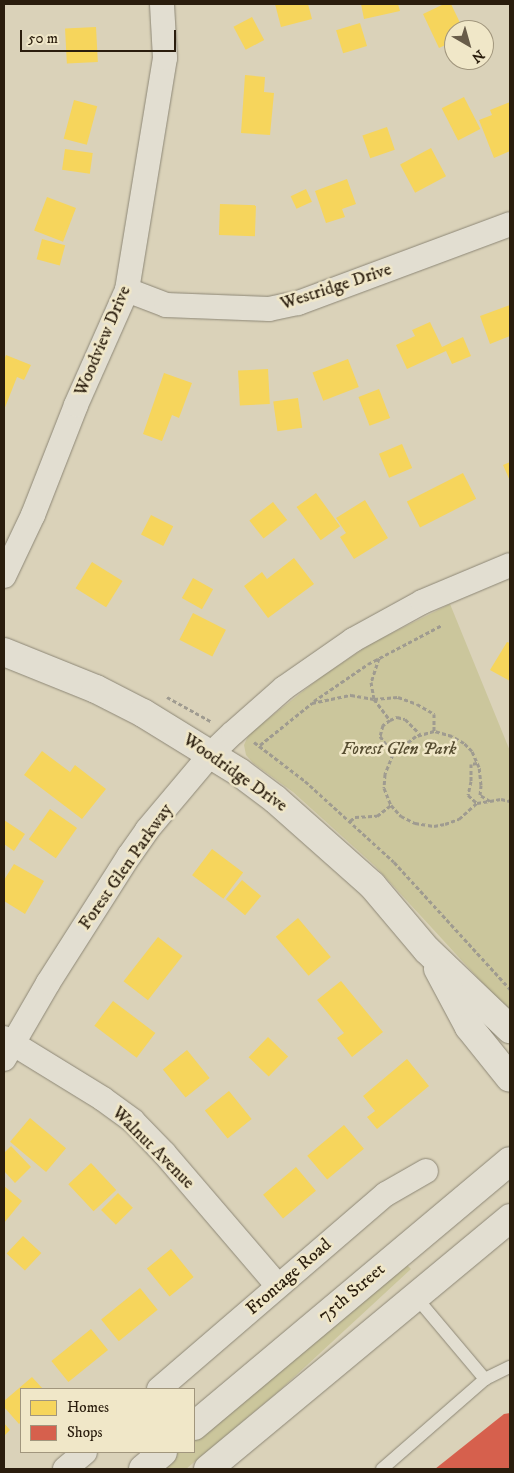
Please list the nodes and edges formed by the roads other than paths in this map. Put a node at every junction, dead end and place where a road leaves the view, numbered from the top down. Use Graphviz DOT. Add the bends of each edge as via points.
graph roads {
  1 [pos="162,4"];
  2 [pos="510,224"];
  3 [pos="127,290"];
  4 [pos="510,566"];
  5 [pos="4,576"];
  6 [pos="4,652"];
  7 [pos="211,754"];
  8 [pos="428,950"];
  9 [pos="510,1029"];
  10 [pos="7,1047"];
  11 [pos="510,1078"];
  12 [pos="510,1160"];
  13 [pos="426,1172"];
  14 [pos="510,1218"];
  15 [pos="278,1286"];
  16 [pos="415,1296"];
  17 [pos="510,1367"];
  18 [pos="485,1379"];
  19 [pos="159,1388"];
  20 [pos="195,1425"];
  21 [pos="84,1453"];
  22 [pos="162,1453"];
  23 [pos="65,1469"];
  24 [pos="142,1469"];
  25 [pos="208,1469"];
  26 [pos="382,1469"];
  1 -- 3 [label="street, Woodview Drive" via="165,58"];
  2 -- 3 [label="street, Westridge Drive" via="298,303 269,309 166,305"];
  3 -- 5 [label="street, Woodview Drive" via="76,405 33,515"];
  4 -- 7 [label="street, Forest Glen Parkway" via="422,602 353,640 284,688"];
  6 -- 7 [label="main road, Woodridge Drive" via="143,712"];
  7 -- 8 [label="main road, Woodridge Drive" via="275,799 350,863"];
  7 -- 10 [label="street, Forest Glen Parkway" via="147,830"];
  8 -- 9 [label="main road, Woodridge Drive"];
  8 -- 11 [label="main road, Woodridge Drive" via="469,1027"];
  10 -- 15 [label="street, Walnut Avenue" via="103,1098 132,1122 164,1153"];
  12 -- 20 [label="main road, 75th Street"];
  13 -- 15 [label="street, Frontage Road" via="386,1194"];
  14 -- 16 [label="main road"];
  15 -- 19 [label="street, Frontage Road"];
  16 -- 18 [label="lane"];
  16 -- 25 [label="main road"];
  17 -- 18 [label="lane"];
  18 -- 26 [label="lane"];
  21 -- 23 [label="street"];
  22 -- 24 [label="main road"];
}
